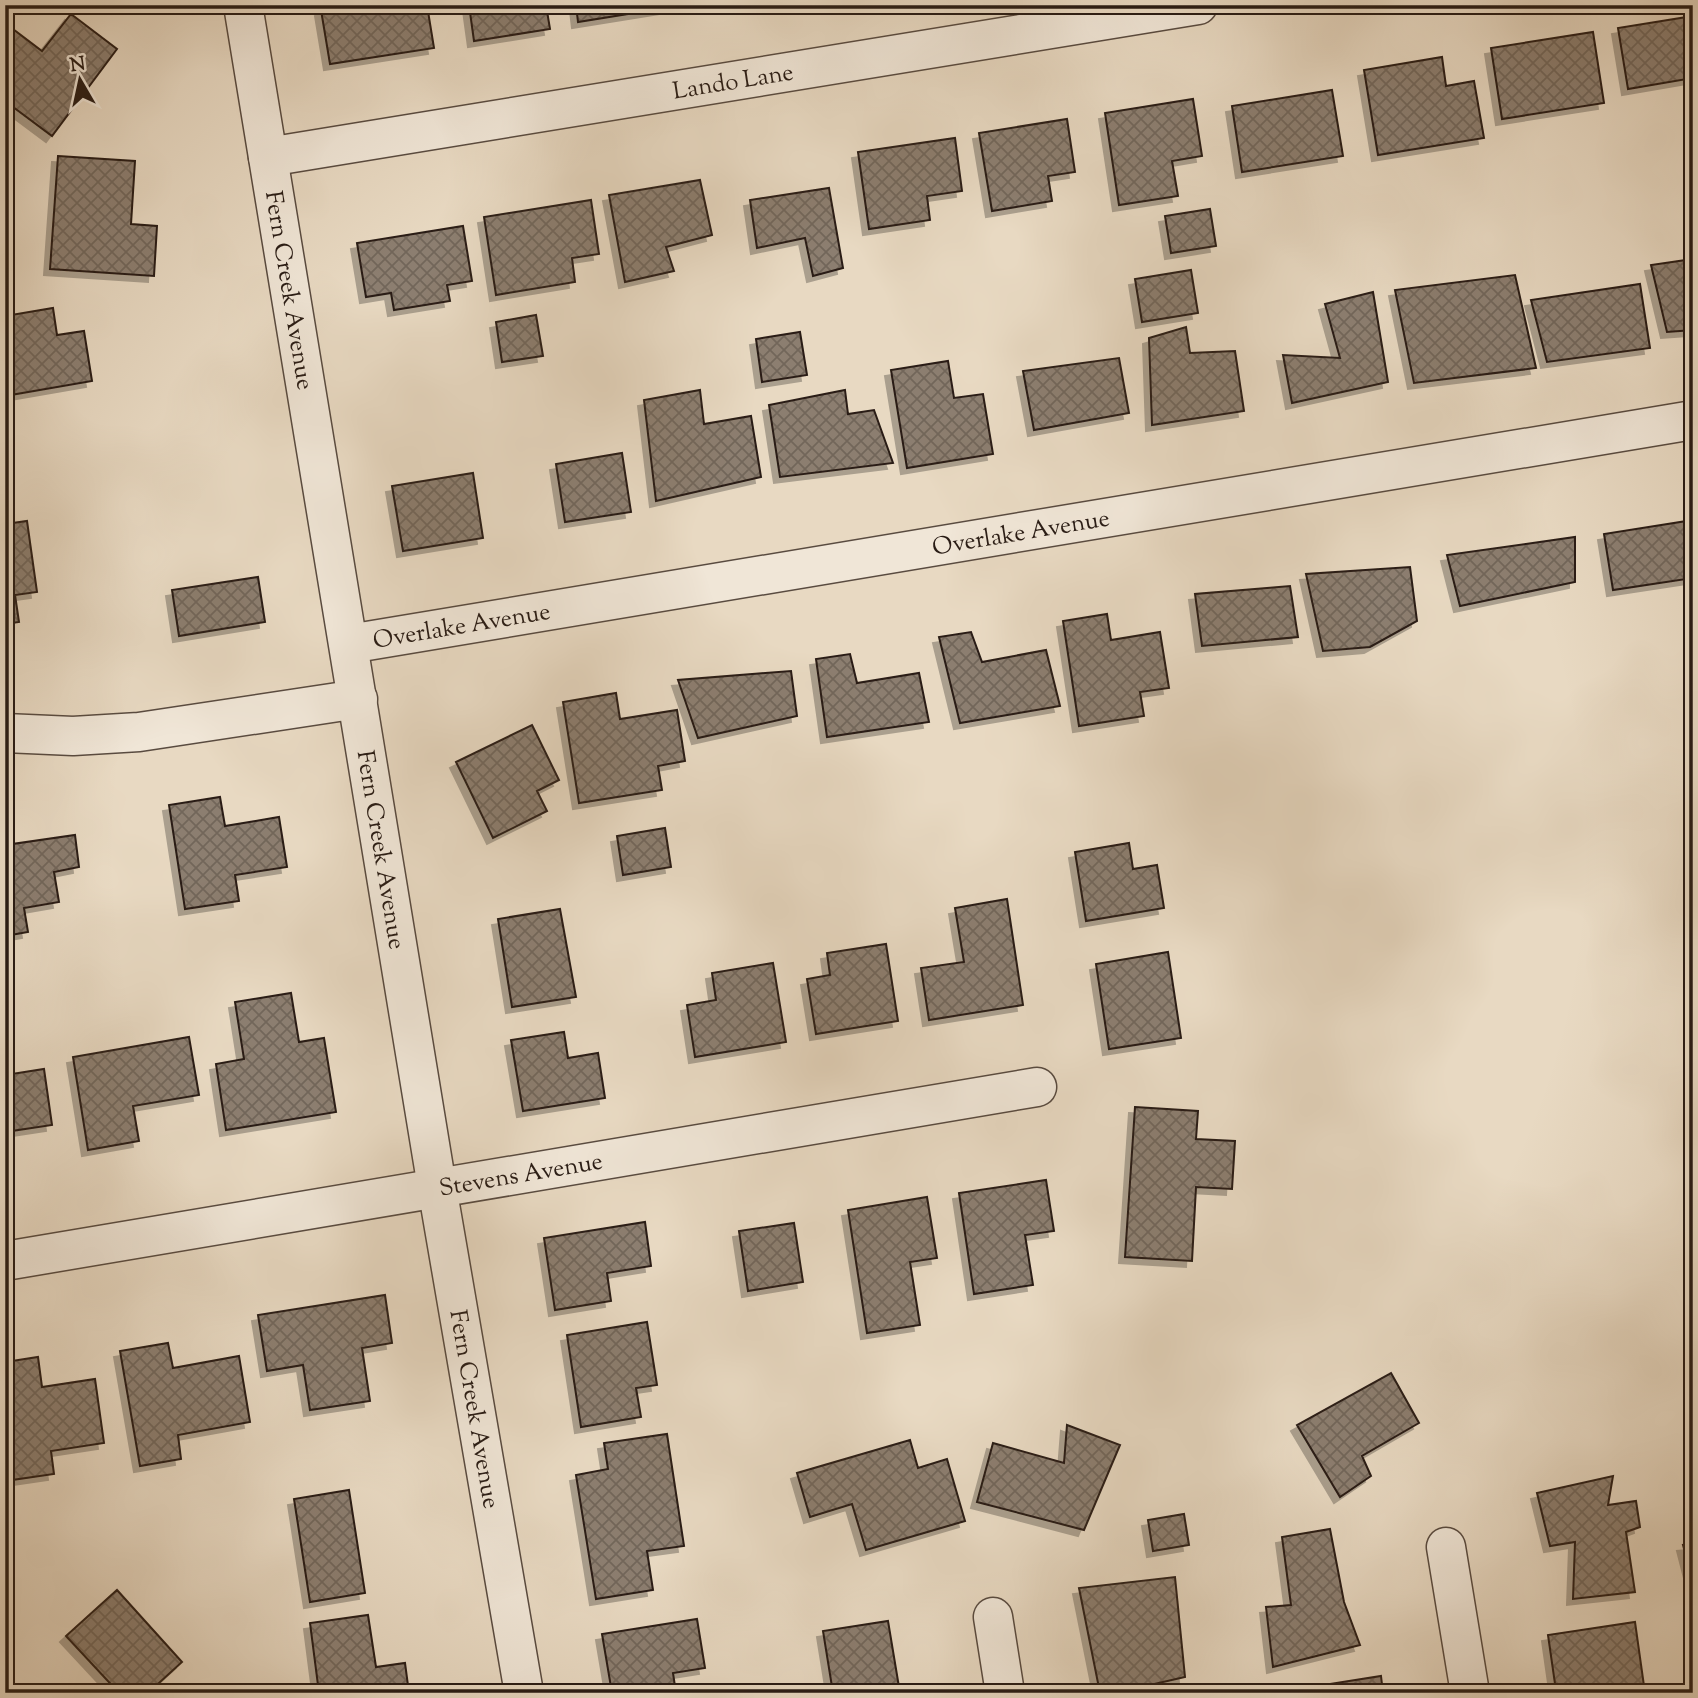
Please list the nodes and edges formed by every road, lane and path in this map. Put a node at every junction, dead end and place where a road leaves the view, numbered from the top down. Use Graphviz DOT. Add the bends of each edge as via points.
graph roads {
  1 [pos="243,5"];
  2 [pos="1198,5"];
  3 [pos="268,157"];
  4 [pos="1693,420"];
  5 [pos="349,644"];
  6 [pos="358,699"];
  7 [pos="5,733"];
  8 [pos="1037,1087"];
  9 [pos="437,1187"];
  10 [pos="5,1261"];
  11 [pos="1446,1547"];
  12 [pos="993,1617"];
  13 [pos="524,1693"];
  14 [pos="1005,1693"];
  15 [pos="1469,1693"];
  1 -- 3 [label="street, Fern Creek Avenue"];
  2 -- 3 [label="street, Lando Lane"];
  3 -- 5 [label="street, Fern Creek Avenue"];
  4 -- 5 [label="street, Overlake Avenue"];
  5 -- 6 [label="street, Fern Creek Avenue"];
  6 -- 7 [label="street" via="139,732 73,736"];
  6 -- 9 [label="street, Fern Creek Avenue"];
  8 -- 9 [label="street, Stevens Avenue"];
  9 -- 10 [label="street, Stevens Avenue"];
  9 -- 13 [label="street, Fern Creek Avenue"];
  11 -- 15 [label="street"];
  12 -- 14 [label="street"];
}
